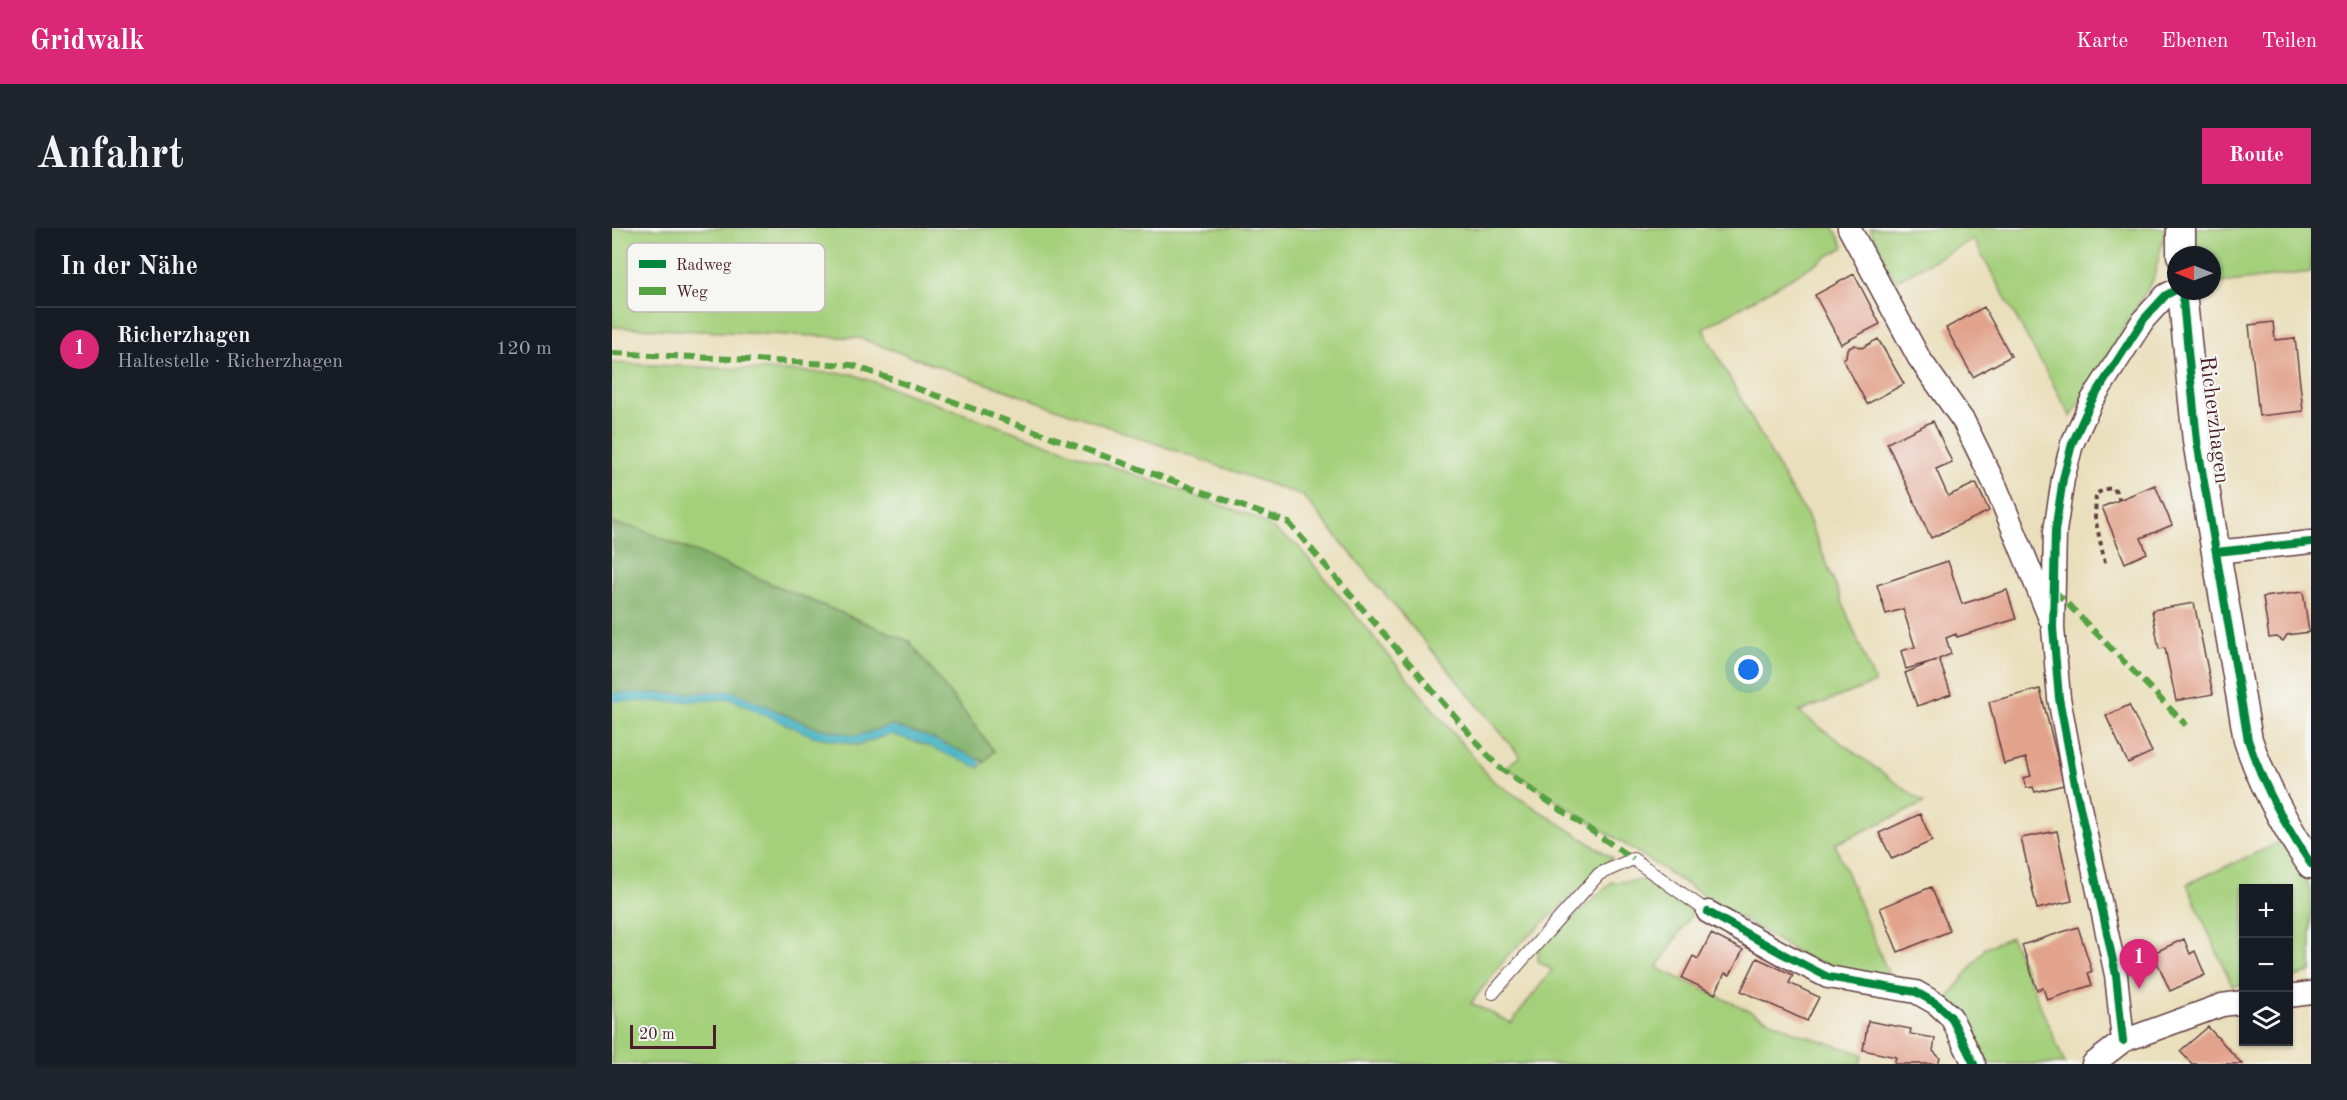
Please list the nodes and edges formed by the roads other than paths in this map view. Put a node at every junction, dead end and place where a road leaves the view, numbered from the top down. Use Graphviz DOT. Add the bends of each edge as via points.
graph roads {
  1 [pos="1849,228"];
  2 [pos="2181,228"];
  3 [pos="2181,246"];
  4 [pos="2167,294"];
  5 [pos="2183,300"];
  6 [pos="2311,543"];
  7 [pos="2216,552"];
  8 [pos="2054,628"];
  9 [pos="2311,864"];
  10 [pos="1708,912"];
  11 [pos="1493,993"];
  12 [pos="2311,993"];
  13 [pos="2293,995"];
  14 [pos="2239,1003"];
  15 [pos="2123,1041"];
  16 [pos="1974,1064"];
  17 [pos="2093,1064"];
  1 -- 8 [label="street" via="1919,358 1964,422 1996,487"];
  2 -- 3 [label="street"];
  4 -- 8 [label="street" via="2144,319 2092,400 2072,444 2055,531"];
  5 -- 7 [label="street, Richerzhagen" via="2197,441"];
  6 -- 7 [label="street"];
  7 -- 9 [label="street, Richerzhagen" via="2248,740 2279,812"];
  8 -- 15 [label="street" via="2063,725 2116,975"];
  10 -- 11 [label="lane" via="1633,859 1599,874"];
  10 -- 16 [label="street" via="1828,977 1916,992 1937,1004 1951,1017"];
  12 -- 13 [label="street"];
  14 -- 15 [label="street" via="2222,1005"];
  15 -- 17 [label="street"];
}
